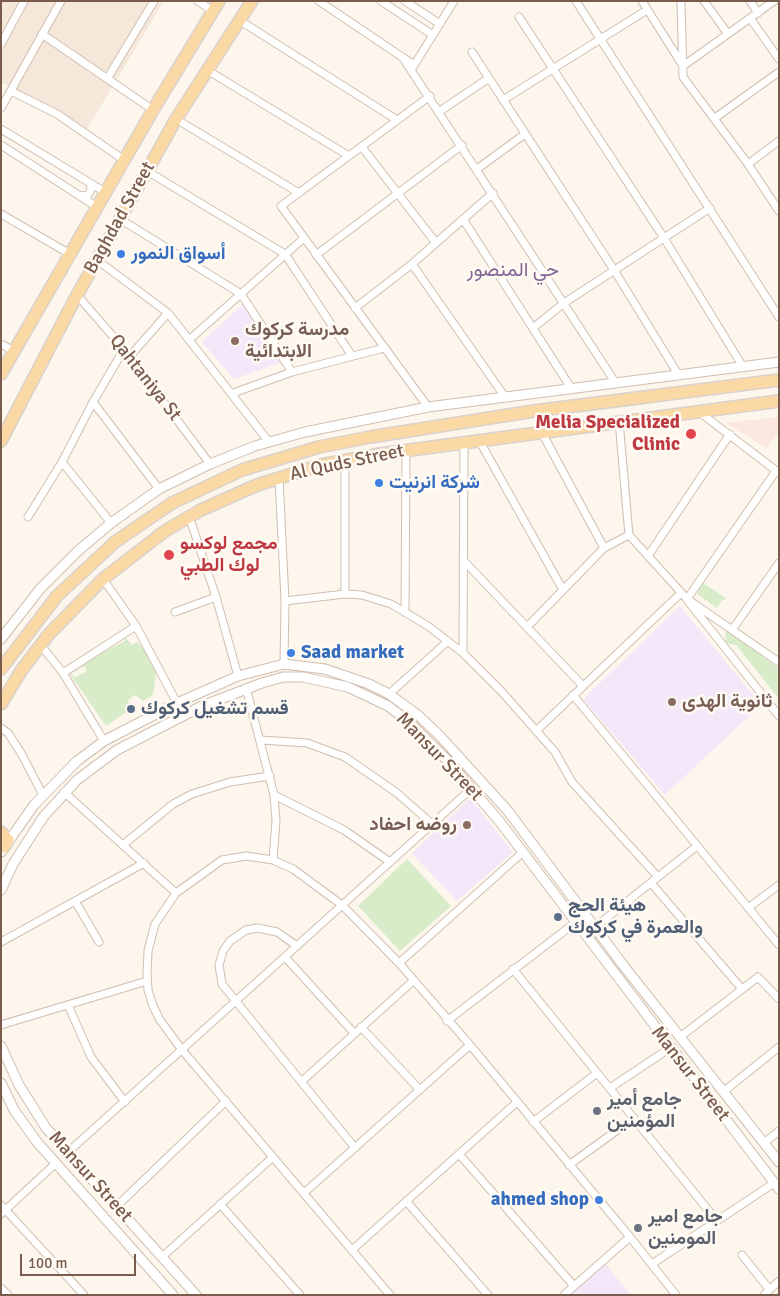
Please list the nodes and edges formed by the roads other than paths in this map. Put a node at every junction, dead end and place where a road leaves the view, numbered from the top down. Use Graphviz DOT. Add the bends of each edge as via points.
graph roads {
  1 [pos="24,1"];
  2 [pos="61,1"];
  3 [pos="154,1"];
  4 [pos="198,1"];
  5 [pos="220,1"];
  6 [pos="252,1"];
  7 [pos="319,1"];
  8 [pos="381,1"];
  9 [pos="405,1"];
  10 [pos="454,1"];
  11 [pos="576,1"];
  12 [pos="642,1"];
  13 [pos="681,1"];
  14 [pos="704,1"];
  15 [pos="750,1"];
  16 [pos="774,1"];
  17 [pos="647,10"];
  18 [pos="213,11"];
  19 [pos="758,13"];
  20 [pos="519,17"];
  21 [pos="750,18"];
  22 [pos="239,20"];
  23 [pos="440,24"];
  24 [pos="42,34"];
  25 [pos="728,34"];
  26 [pos="433,35"];
  27 [pos="602,38"];
  28 [pos="1,44"];
  29 [pos="472,52"];
  30 [pos="779,59"];
  31 [pos="683,66"];
  32 [pos="413,67"];
  33 [pos="554,68"];
  34 [pos="207,70"];
  35 [pos="779,72"];
  36 [pos="489,78"];
  37 [pos="107,79"];
  38 [pos="11,91"];
  39 [pos="430,96"];
  40 [pos="503,100"];
  41 [pos="1,108"];
  42 [pos="153,110"];
  43 [pos="440,110"];
  44 [pos="715,118"];
  45 [pos="176,120"];
  46 [pos="397,120"];
  47 [pos="1,129"];
  48 [pos="525,134"];
  49 [pos="779,141"];
  50 [pos="1,145"];
  51 [pos="462,145"];
  52 [pos="362,147"];
  53 [pos="349,156"];
  54 [pos="124,160"];
  55 [pos="748,164"];
  56 [pos="477,169"];
  57 [pos="147,170"];
  58 [pos="90,183"];
  59 [pos="106,192"];
  60 [pos="299,193"];
  61 [pos="398,193"];
  62 [pos="493,193"];
  63 [pos="80,196"];
  64 [pos="97,207"];
  65 [pos="710,208"];
  66 [pos="779,211"];
  67 [pos="2,216"];
  68 [pos="120,219"];
  69 [pos="463,219"];
  70 [pos="304,238"];
  71 [pos="664,238"];
  72 [pos="436,243"];
  73 [pos="70,254"];
  74 [pos="285,254"];
  75 [pos="316,255"];
  76 [pos="97,260"];
  77 [pos="412,264"];
  78 [pos="614,270"];
  79 [pos="241,294"];
  80 [pos="77,296"];
  81 [pos="564,303"];
  82 [pos="355,308"];
  83 [pos="168,313"];
  84 [pos="779,317"];
  85 [pos="533,328"];
  86 [pos="190,339"];
  87 [pos="1,344"];
  88 [pos="384,348"];
  89 [pos="124,349"];
  90 [pos="14,351"];
  91 [pos="130,356"];
  92 [pos="352,356"];
  93 [pos="779,362"];
  94 [pos="742,367"];
  95 [pos="3,368"];
  96 [pos="292,372"];
  97 [pos="678,374"];
  98 [pos="779,380"];
  99 [pos="615,382"];
  100 [pos="571,388"];
  101 [pos="233,393"];
  102 [pos="505,397"];
  103 [pos="779,401"];
  104 [pos="93,402"];
  105 [pos="428,407"];
  106 [pos="698,411"];
  107 [pos="619,421"];
  108 [pos="420,429"];
  109 [pos="540,431"];
  110 [pos="730,434"];
  111 [pos="479,439"];
  112 [pos="1,441"];
  113 [pos="464,441"];
  114 [pos="269,442"];
  115 [pos="424,446"];
  116 [pos="406,450"];
  117 [pos="345,460"];
  118 [pos="62,462"];
  119 [pos="210,464"];
  120 [pos="777,472"];
  121 [pos="280,477"];
  122 [pos="159,490"];
  123 [pos="28,516"];
  124 [pos="189,516"];
  125 [pos="111,523"];
  126 [pos="629,535"];
  127 [pos="604,548"];
  128 [pos="648,556"];
  129 [pos="463,560"];
  130 [pos="779,563"];
  131 [pos="103,579"];
  132 [pos="563,590"];
  133 [pos="345,594"];
  134 [pos="57,596"];
  135 [pos="684,596"];
  136 [pos="216,597"];
  137 [pos="285,601"];
  138 [pos="70,610"];
  139 [pos="404,611"];
  140 [pos="175,612"];
  141 [pos="136,626"];
  142 [pos="527,627"];
  143 [pos="732,630"];
  144 [pos="1,640"];
  145 [pos="448,641"];
  146 [pos="40,644"];
  147 [pos="463,653"];
  148 [pos="779,662"];
  149 [pos="284,664"];
  150 [pos="1,669"];
  151 [pos="63,673"];
  152 [pos="238,676"];
  153 [pos="583,686"];
  154 [pos="246,688"];
  155 [pos="390,694"];
  156 [pos="573,695"];
  157 [pos="177,703"];
  158 [pos="1,704"];
  159 [pos="152,714"];
  160 [pos="779,716"];
  161 [pos="160,726"];
  162 [pos="1,728"];
  163 [pos="536,730"];
  164 [pos="261,740"];
  165 [pos="104,742"];
  166 [pos="270,776"];
  167 [pos="471,789"];
  168 [pos="64,792"];
  169 [pos="43,795"];
  170 [pos="274,795"];
  171 [pos="432,824"];
  172 [pos="1,832"];
  173 [pos="124,844"];
  174 [pos="697,846"];
  175 [pos="3,850"];
  176 [pos="522,853"];
  177 [pos="273,860"];
  178 [pos="144,862"];
  179 [pos="390,862"];
  180 [pos="658,877"];
  181 [pos="651,883"];
  182 [pos="779,886"];
  183 [pos="1,890"];
  184 [pos="176,893"];
  185 [pos="75,900"];
  186 [pos="342,905"];
  187 [pos="748,908"];
  188 [pos="576,922"];
  189 [pos="595,928"];
  190 [pos="1,942"];
  191 [pos="99,942"];
  192 [pos="297,946"];
  193 [pos="779,946"];
  194 [pos="285,957"];
  195 [pos="399,963"];
  196 [pos="623,965"];
  197 [pos="514,969"];
  198 [pos="612,972"];
  199 [pos="147,981"];
  200 [pos="413,981"];
  201 [pos="742,989"];
  202 [pos="779,999"];
  203 [pos="235,1002"];
  204 [pos="68,1005"];
  205 [pos="447,1020"];
  206 [pos="1,1025"];
  207 [pos="361,1027"];
  208 [pos="354,1033"];
  209 [pos="680,1037"];
  210 [pos="470,1045"];
  211 [pos="1,1046"];
  212 [pos="779,1047"];
  213 [pos="670,1048"];
  214 [pos="182,1050"];
  215 [pos="597,1072"];
  216 [pos="301,1082"];
  217 [pos="1,1083"];
  218 [pos="610,1088"];
  219 [pos="420,1090"];
  220 [pos="723,1092"];
  221 [pos="226,1101"];
  222 [pos="125,1102"];
  223 [pos="517,1102"];
  224 [pos="634,1118"];
  225 [pos="533,1122"];
  226 [pos="779,1131"];
  227 [pos="764,1143"];
  228 [pos="355,1148"];
  229 [pos="68,1154"];
  230 [pos="459,1154"];
  231 [pos="273,1157"];
  232 [pos="779,1162"];
  233 [pos="55,1164"];
  234 [pos="569,1165"];
  235 [pos="777,1186"];
  236 [pos="304,1193"];
  237 [pos="406,1201"];
  238 [pos="220,1204"];
  239 [pos="117,1206"];
  240 [pos="3,1209"];
  241 [pos="717,1220"];
  242 [pos="630,1237"];
  243 [pos="146,1239"];
  244 [pos="352,1250"];
  245 [pos="134,1251"];
  246 [pos="742,1256"];
  247 [pos="162,1257"];
  248 [pos="652,1264"];
  249 [pos="779,1281"];
  250 [pos="574,1286"];
  251 [pos="1,1288"];
  252 [pos="769,1289"];
  253 [pos="8,1295"];
  254 [pos="84,1295"];
  255 [pos="173,1295"];
  256 [pos="196,1295"];
  257 [pos="300,1295"];
  258 [pos="390,1295"];
  259 [pos="488,1295"];
  260 [pos="564,1295"];
  261 [pos="676,1295"];
  262 [pos="764,1295"];
  1 -- 28 [label="street"];
  2 -- 24 [label="street"];
  3 -- 37 [label="street"];
  4 -- 18 [label="street"];
  5 -- 18 [label="main road, Baghdad Street"];
  6 -- 22 [label="main road, Baghdad Street"];
  7 -- 32 [label="street"];
  8 -- 26 [label="street"];
  9 -- 23 [label="street"];
  10 -- 23 [label="street"];
  11 -- 27 [label="street"];
  12 -- 17 [label="street"];
  13 -- 31 [label="street"];
  14 -- 25 [label="street"];
  15 -- 19 [label="street"];
  16 -- 19 [label="street"];
  17 -- 27 [label="street"];
  17 -- 31 [label="street"];
  18 -- 42 [label="main road, Baghdad Street"];
  19 -- 21 [label="street"];
  20 -- 33 [label="street"];
  21 -- 25 [label="street"];
  21 -- 30 [label="street"];
  22 -- 34 [label="main road, Baghdad Street"];
  22 -- 46 [label="street"];
  23 -- 26 [label="street"];
  24 -- 37 [label="street"];
  24 -- 38 [label="street"];
  25 -- 31 [label="street"];
  26 -- 32 [label="street"];
  27 -- 33 [label="street"];
  27 -- 65 [label="street"];
  29 -- 36 [label="street"];
  31 -- 44 [label="street" via="683,76"];
  32 -- 39 [label="street"];
  33 -- 40 [label="street"];
  33 -- 71 [label="street"];
  34 -- 45 [label="main road, Baghdad Street"];
  34 -- 53 [label="street"];
  35 -- 44 [label="street"];
  36 -- 40 [label="street"];
  36 -- 43 [label="street"];
  37 -- 42 [label="street"];
  38 -- 41 [label="street"];
  38 -- 54 [label="street" via="57,114"];
  39 -- 43 [label="street"];
  39 -- 46 [label="street"];
  40 -- 48 [label="street"];
  42 -- 54 [label="main road, Baghdad Street"];
  43 -- 51 [label="street"];
  44 -- 55 [label="street"];
  45 -- 57 [label="main road, Baghdad Street"];
  45 -- 60 [label="street"];
  46 -- 52 [label="street"];
  47 -- 58 [label="street"];
  48 -- 56 [label="street"];
  48 -- 78 [label="street"];
  49 -- 55 [label="street"];
  50 -- 63 [label="street"];
  51 -- 56 [label="street"];
  51 -- 61 [label="street"];
  52 -- 53 [label="street"];
  52 -- 61 [label="street"];
  53 -- 60 [label="street"];
  54 -- 59 [label="main road, Baghdad Street"];
  55 -- 66 [label="street"];
  56 -- 62 [label="street"];
  57 -- 68 [label="main road, Baghdad Street"];
  57 -- 74 [label="street"];
  58 -- 59 [label="street"];
  58 -- 63 [label="street" via="88,195"];
  59 -- 64 [label="main road, Baghdad Street"];
  60 -- 70 [label="street" via="281,206"];
  61 -- 72 [label="street"];
  61 -- 75 [label="street"];
  62 -- 69 [label="street"];
  62 -- 81 [label="street"];
  63 -- 64 [label="street"];
  64 -- 73 [label="main road, Baghdad Street"];
  65 -- 71 [label="street"];
  65 -- 84 [label="street"];
  67 -- 73 [label="street"];
  68 -- 76 [label="main road, Baghdad Street"];
  68 -- 79 [label="street"];
  69 -- 72 [label="street"];
  69 -- 85 [label="street"];
  70 -- 74 [label="street"];
  70 -- 75 [label="street"];
  71 -- 78 [label="street"];
  71 -- 94 [label="street"];
  72 -- 77 [label="street"];
  73 -- 90 [label="main road, Baghdad Street"];
  74 -- 79 [label="street"];
  74 -- 92 [label="street"];
  75 -- 82 [label="street"];
  76 -- 80 [label="main road, Baghdad Street"];
  76 -- 83 [label="street"];
  77 -- 82 [label="street"];
  77 -- 102 [label="street"];
  78 -- 81 [label="street"];
  78 -- 97 [label="street"];
  79 -- 86 [label="street"];
  79 -- 96 [label="street"];
  80 -- 89 [label="street, Qahtaniya St"];
  80 -- 112 [label="main road, Baghdad Street"];
  81 -- 85 [label="street"];
  81 -- 99 [label="street"];
  82 -- 88 [label="street"];
  83 -- 86 [label="street"];
  83 -- 91 [label="street"];
  85 -- 100 [label="street"];
  86 -- 101 [label="street"];
  87 -- 90 [label="street"];
  88 -- 92 [label="street"];
  88 -- 105 [label="street"];
  89 -- 91 [label="street, Qahtaniya St"];
  89 -- 104 [label="street"];
  90 -- 95 [label="main road, Baghdad Street"];
  91 -- 119 [label="street, Qahtaniya St"];
  92 -- 96 [label="street"];
  93 -- 94 [label="street"];
  94 -- 97 [label="street"];
  96 -- 101 [label="street"];
  97 -- 99 [label="street"];
  98 -- 108 [label="main road, Al Quds Street"];
  99 -- 100 [label="street"];
  100 -- 102 [label="street"];
  101 -- 114 [label="street"];
  102 -- 105 [label="street"];
  103 -- 106 [label="main road, Al Quds Street"];
  104 -- 118 [label="street"];
  104 -- 122 [label="street"];
  105 -- 114 [label="street"];
  106 -- 107 [label="main road, Al Quds Street"];
  106 -- 110 [label="street"];
  107 -- 109 [label="main road, Al Quds Street"];
  107 -- 126 [label="street"];
  108 -- 115 [label="main road"];
  108 -- 134 [label="main road, Al Quds Street" via="319,446 280,457 204,487 115,542"];
  109 -- 111 [label="main road, Al Quds Street"];
  109 -- 127 [label="street"];
  110 -- 120 [label="street"];
  110 -- 128 [label="street"];
  111 -- 113 [label="main road, Al Quds Street"];
  111 -- 132 [label="street"];
  113 -- 115 [label="main road, Al Quds Street"];
  113 -- 129 [label="street"];
  114 -- 119 [label="street"];
  115 -- 116 [label="main road, Al Quds Street"];
  116 -- 117 [label="main road, Al Quds Street"];
  116 -- 139 [label="street"];
  117 -- 121 [label="main road, Al Quds Street"];
  117 -- 133 [label="street"];
  118 -- 123 [label="street"];
  118 -- 125 [label="street"];
  119 -- 122 [label="street"];
  120 -- 135 [label="street"];
  121 -- 124 [label="main road, Al Quds Street"];
  121 -- 137 [label="street"];
  122 -- 125 [label="street"];
  124 -- 131 [label="main road, Al Quds Street" via="139,549"];
  124 -- 136 [label="street"];
  125 -- 144 [label="street" via="40,589"];
  126 -- 127 [label="street"];
  126 -- 128 [label="street"];
  127 -- 132 [label="street"];
  128 -- 135 [label="street"];
  129 -- 142 [label="street"];
  129 -- 147 [label="street"];
  130 -- 143 [label="street"];
  131 -- 138 [label="main road, Al Quds Street"];
  131 -- 141 [label="street"];
  132 -- 142 [label="street"];
  133 -- 137 [label="street"];
  133 -- 139 [label="street" via="376,599"];
  134 -- 138 [label="main road"];
  134 -- 150 [label="main road, Al Quds Street"];
  135 -- 143 [label="street"];
  135 -- 153 [label="street"];
  135 -- 160 [label="street"];
  136 -- 140 [label="street"];
  136 -- 152 [label="street"];
  137 -- 149 [label="street"];
  138 -- 146 [label="main road, Al Quds Street"];
  139 -- 145 [label="street"];
  141 -- 151 [label="street"];
  141 -- 157 [label="street"];
  142 -- 153 [label="street"];
  143 -- 148 [label="street"];
  145 -- 147 [label="street"];
  145 -- 155 [label="street"];
  146 -- 151 [label="street"];
  146 -- 158 [label="main road, Al Quds Street"];
  147 -- 163 [label="street"];
  149 -- 152 [label="street, Mansur Street"];
  149 -- 155 [label="street, Mansur Street" via="347,675"];
  151 -- 165 [label="street"];
  152 -- 157 [label="street, Mansur Street"];
  153 -- 156 [label="street"];
  154 -- 161 [label="street, Mansur Street"];
  154 -- 164 [label="street"];
  154 -- 167 [label="street, Mansur Street" via="283,677 303,677 348,687 408,721"];
  155 -- 189 [label="street, Mansur Street" via="426,722 508,811"];
  156 -- 163 [label="street"];
  156 -- 174 [label="street"];
  157 -- 159 [label="street, Mansur Street"];
  159 -- 161 [label="street"];
  159 -- 165 [label="street, Mansur Street"];
  161 -- 168 [label="street, Mansur Street" via="116,750"];
  162 -- 169 [label="street" via="21,753"];
  163 -- 180 [label="street" via="572,782"];
  164 -- 166 [label="street"];
  164 -- 171 [label="street" via="308,743 345,757 396,793"];
  165 -- 169 [label="street, Mansur Street" via="76,761"];
  166 -- 170 [label="street"];
  166 -- 173 [label="street" via="230,782 192,794 173,804"];
  167 -- 171 [label="street"];
  167 -- 176 [label="street, Mansur Street"];
  168 -- 173 [label="street"];
  168 -- 183 [label="street, Mansur Street" via="26,842"];
  169 -- 175 [label="street, Mansur Street"];
  170 -- 177 [label="street"];
  170 -- 179 [label="street" via="344,830"];
  171 -- 179 [label="street"];
  172 -- 175 [label="main road" via="8,840"];
  173 -- 178 [label="street"];
  174 -- 180 [label="street"];
  174 -- 187 [label="street"];
  176 -- 188 [label="street, Mansur Street"];
  176 -- 195 [label="street"];
  177 -- 184 [label="street" via="246,856 222,860"];
  177 -- 186 [label="street" via="310,880"];
  178 -- 184 [label="street"];
  178 -- 185 [label="street"];
  179 -- 186 [label="street"];
  180 -- 181 [label="street"];
  181 -- 189 [label="street"];
  181 -- 201 [label="street"];
  182 -- 187 [label="street"];
  184 -- 199 [label="street" via="152,931"];
  185 -- 190 [label="street"];
  185 -- 191 [label="street"];
  186 -- 192 [label="street"];
  186 -- 195 [label="street"];
  187 -- 193 [label="street"];
  188 -- 197 [label="street"];
  188 -- 198 [label="street, Mansur Street"];
  189 -- 196 [label="street, Mansur Street"];
  192 -- 194 [label="street"];
  192 -- 203 [label="street" via="277,932 258,928 246,930 230,941 221,956 219,974"];
  194 -- 203 [label="street"];
  194 -- 208 [label="street"];
  195 -- 200 [label="street"];
  196 -- 198 [label="street"];
  196 -- 209 [label="street, Mansur Street"];
  197 -- 205 [label="street"];
  197 -- 215 [label="street"];
  198 -- 213 [label="street, Mansur Street"];
  199 -- 204 [label="street"];
  199 -- 214 [label="street" via="150,998 160,1020"];
  200 -- 205 [label="street"];
  200 -- 207 [label="street"];
  201 -- 202 [label="street" via="758,977"];
  201 -- 209 [label="street"];
  203 -- 214 [label="street"];
  203 -- 216 [label="street"];
  204 -- 206 [label="street"];
  204 -- 222 [label="street" via="91,1056"];
  205 -- 210 [label="street"];
  207 -- 208 [label="street"];
  207 -- 219 [label="street"];
  208 -- 216 [label="street"];
  209 -- 220 [label="street, Mansur Street"];
  210 -- 219 [label="street"];
  210 -- 223 [label="street"];
  211 -- 229 [label="street, Mansur Street" via="31,1107"];
  212 -- 220 [label="street"];
  213 -- 218 [label="street"];
  213 -- 235 [label="street, Mansur Street"];
  214 -- 221 [label="street"];
  214 -- 222 [label="street"];
  215 -- 218 [label="street"];
  215 -- 225 [label="street"];
  216 -- 228 [label="street"];
  217 -- 233 [label="street, Mansur Street" via="25,1126"];
  218 -- 224 [label="street"];
  219 -- 228 [label="street"];
  220 -- 227 [label="street, Mansur Street"];
  221 -- 231 [label="street"];
  221 -- 239 [label="street"];
  222 -- 229 [label="street"];
  223 -- 225 [label="street"];
  223 -- 230 [label="street"];
  224 -- 234 [label="street"];
  224 -- 241 [label="street"];
  225 -- 234 [label="street"];
  226 -- 227 [label="street"];
  227 -- 232 [label="street, Mansur Street"];
  228 -- 236 [label="street"];
  229 -- 239 [label="street, Mansur Street"];
  230 -- 237 [label="street"];
  230 -- 250 [label="street"];
  231 -- 236 [label="street"];
  231 -- 238 [label="street"];
  233 -- 240 [label="street"];
  233 -- 245 [label="street, Mansur Street"];
  234 -- 242 [label="street"];
  235 -- 241 [label="street"];
  236 -- 244 [label="street"];
  237 -- 244 [label="street"];
  237 -- 259 [label="street"];
  238 -- 247 [label="street"];
  238 -- 257 [label="street"];
  239 -- 243 [label="street, Mansur Street"];
  240 -- 254 [label="street"];
  241 -- 248 [label="street"];
  242 -- 248 [label="street"];
  242 -- 250 [label="street"];
  243 -- 245 [label="street"];
  243 -- 247 [label="street, Mansur Street"];
  244 -- 258 [label="street"];
  245 -- 255 [label="street, Mansur Street"];
  246 -- 252 [label="street"];
  247 -- 256 [label="street, Mansur Street"];
  248 -- 261 [label="street"];
  249 -- 252 [label="street"];
  250 -- 260 [label="street"];
  251 -- 253 [label="street"];
  252 -- 262 [label="street"];
}
